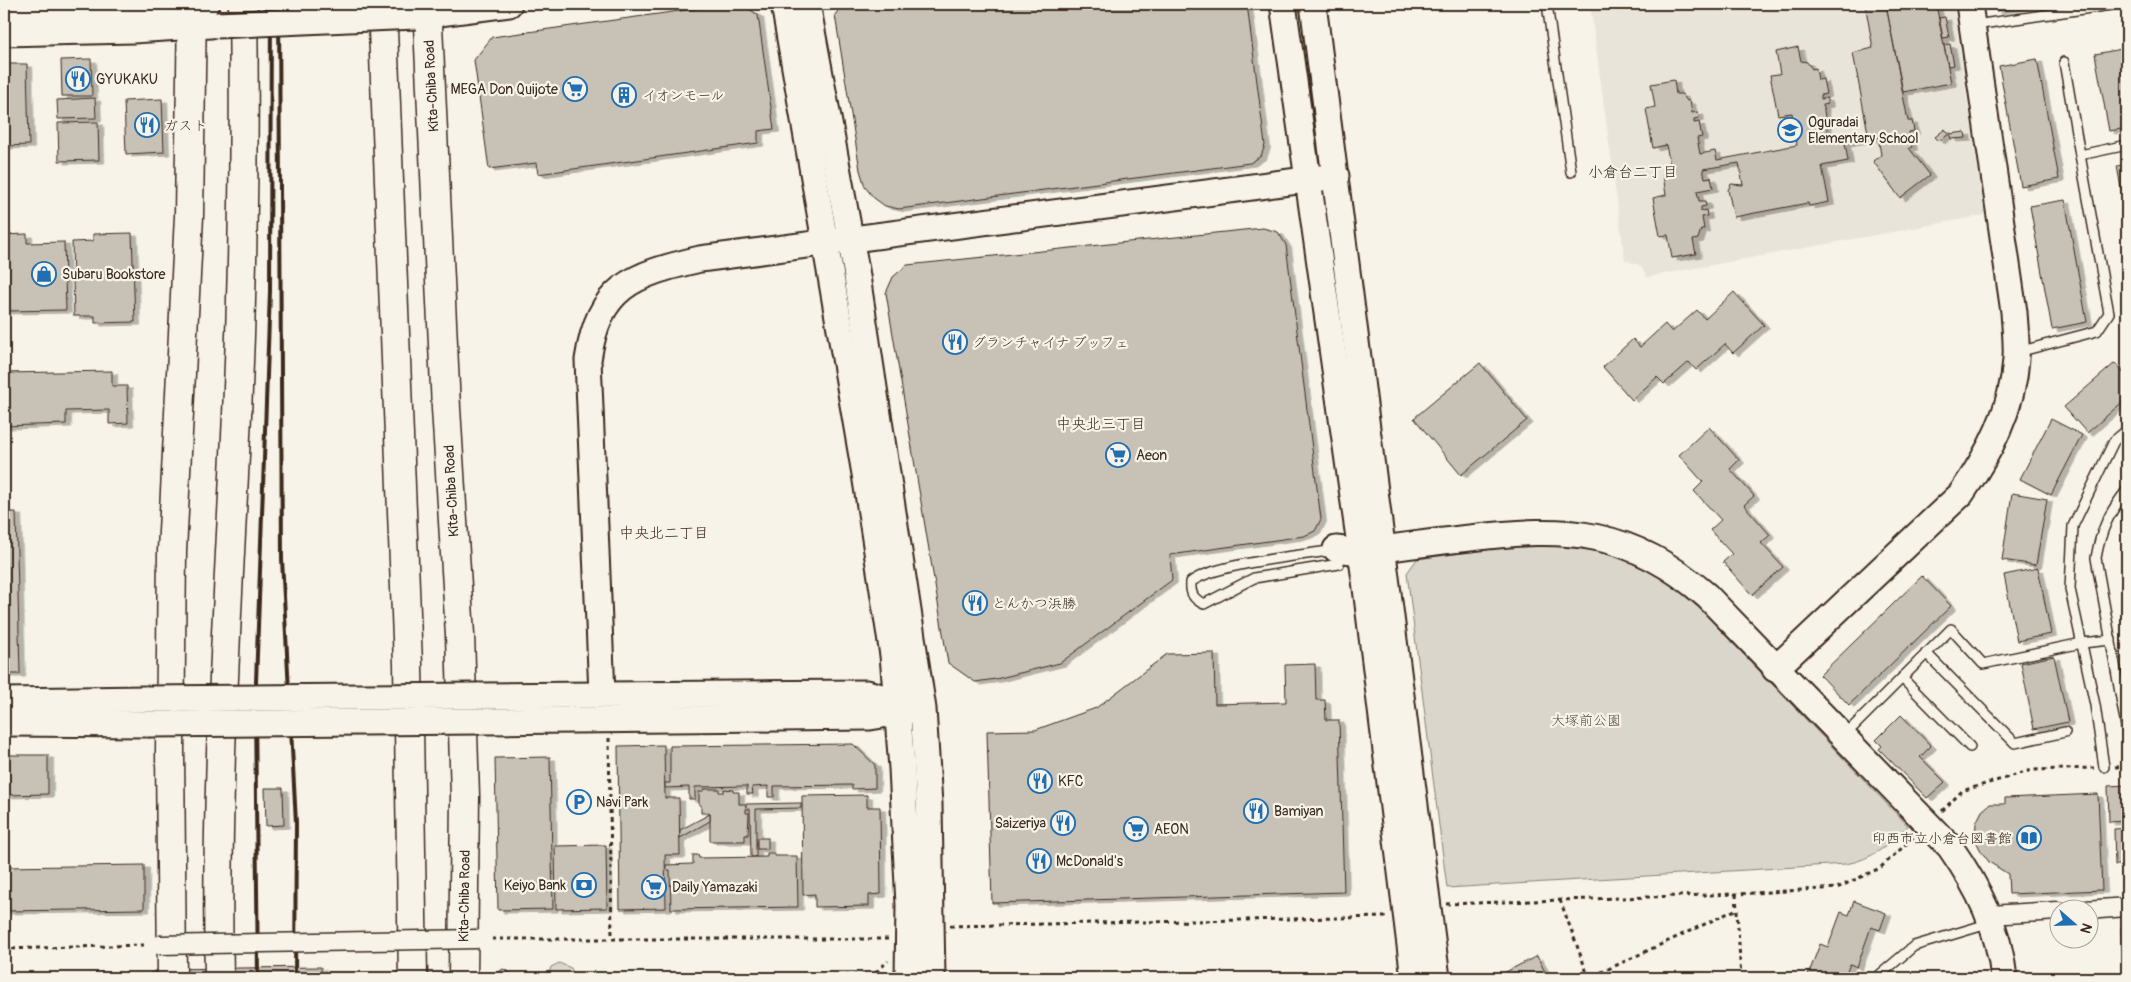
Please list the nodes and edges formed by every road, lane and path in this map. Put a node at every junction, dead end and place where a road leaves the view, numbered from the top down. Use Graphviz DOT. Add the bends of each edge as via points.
graph roads {
  1 [pos="243,4"];
  2 [pos="382,4"];
  3 [pos="509,4"];
  4 [pos="784,4"];
  5 [pos="807,4"];
  6 [pos="1283,4"];
  7 [pos="1313,4"];
  8 [pos="1547,4"];
  9 [pos="2118,4"];
  10 [pos="2055,8"];
  11 [pos="423,12"];
  12 [pos="200,13"];
  13 [pos="4,14"];
  14 [pos="1970,15"];
  15 [pos="4,33"];
  16 [pos="2064,62"];
  17 [pos="2127,145"];
  18 [pos="2080,155"];
  19 [pos="1571,172"];
  20 [pos="1336,176"];
  21 [pos="1307,180"];
  22 [pos="851,240"];
  23 [pos="825,243"];
  24 [pos="2016,352"];
  25 [pos="2127,430"];
  26 [pos="2127,490"];
  27 [pos="1372,551"];
  28 [pos="1338,557"];
  29 [pos="2111,640"];
  30 [pos="2082,643"];
  31 [pos="1926,653"];
  32 [pos="1775,669"];
  33 [pos="1902,678"];
  34 [pos="602,694"];
  35 [pos="4,702"];
  36 [pos="897,707"];
  37 [pos="923,709"];
  38 [pos="4,723"];
  39 [pos="2065,732"];
  40 [pos="2127,732"];
  41 [pos="609,734"];
  42 [pos="1842,738"];
  43 [pos="1970,747"];
  44 [pos="2127,766"];
  45 [pos="2104,767"];
  46 [pos="1938,815"];
  47 [pos="1914,837"];
  48 [pos="1736,894"];
  49 [pos="1560,900"];
  50 [pos="1442,904"];
  51 [pos="2127,907"];
  52 [pos="1737,909"];
  53 [pos="2098,909"];
  54 [pos="2048,912"];
  55 [pos="1387,917"];
  56 [pos="1991,918"];
  57 [pos="947,926"];
  58 [pos="891,929"];
  59 [pos="612,938"];
  60 [pos="478,939"];
  61 [pos="891,939"];
  62 [pos="160,945"];
  63 [pos="4,948"];
  64 [pos="891,948"];
  65 [pos="891,958"];
  66 [pos="172,978"];
  67 [pos="219,978"];
  68 [pos="413,978"];
  69 [pos="463,978"];
  70 [pos="757,978"];
  71 [pos="908,978"];
  72 [pos="932,978"];
  73 [pos="1405,978"];
  74 [pos="1414,978"];
  75 [pos="1437,978"];
  76 [pos="1741,978"];
  77 [pos="1876,978"];
  78 [pos="2004,978"];
  1 -- 67 [label="highway" via="243,260 224,665"];
  2 -- 68 [label="highway" via="407,654"];
  3 -- 11 [label="street"];
  4 -- 23 [label="street"];
  5 -- 22 [label="street"];
  6 -- 21 [label="street"];
  7 -- 20 [label="street"];
  8 -- 19 [label="lane"];
  9 -- 10 [label="lane"];
  10 -- 14 [label="lane"];
  11 -- 12 [label="street, bridge"];
  11 -- 69 [label="highway, Kita-Chiba Road" via="460,635 465,796"];
  12 -- 13 [label="street"];
  12 -- 15 [label="street"];
  12 -- 66 [label="highway" via="172,551"];
  14 -- 24 [label="street" via="2014,312"];
  16 -- 18 [label="lane"];
  17 -- 18 [label="lane"];
  18 -- 24 [label="lane" via="2109,313 2097,332"];
  20 -- 21 [label="street"];
  20 -- 27 [label="street"];
  21 -- 22 [label="street"];
  21 -- 27 [label="street"];
  22 -- 23 [label="street"];
  22 -- 37 [label="street"];
  23 -- 34 [label="street" via="700,259 661,268 633,280 602,310 592,334 588,360"];
  23 -- 36 [label="street" via="865,474 893,655"];
  24 -- 32 [label="street" via="2011,393 1999,429 1982,464 1961,494"];
  25 -- 30 [label="lane" via="2114,441 2073,526 2070,589"];
  26 -- 29 [label="lane" via="2107,518 2100,534 2096,558"];
  27 -- 28 [label="street"];
  27 -- 32 [label="street" via="1523,531 1609,539 1647,555 1689,581"];
  27 -- 74 [label="street"];
  27 -- 75 [label="street"];
  28 -- 28 [label="lane" via="1254,578 1204,604 1197,601 1190,590 1190,582 1199,575 1220,569"];
  29 -- 30 [label="lane"];
  29 -- 40 [label="lane"];
  30 -- 31 [label="lane" via="1983,664 1951,629"];
  30 -- 45 [label="lane"];
  31 -- 33 [label="lane"];
  31 -- 39 [label="lane" via="2015,742"];
  32 -- 42 [label="street"];
  33 -- 42 [label="lane"];
  33 -- 43 [label="lane"];
  34 -- 35 [label="street, bridge"];
  34 -- 36 [label="street" via="867,693"];
  36 -- 37 [label="street"];
  36 -- 38 [label="street, bridge" via="870,717"];
  36 -- 71 [label="street" via="909,905"];
  37 -- 72 [label="street" via="929,804"];
  41 -- 59 [label="path"];
  42 -- 56 [label="street" via="1950,847 1975,884"];
  44 -- 45 [label="path"];
  45 -- 46 [label="path" via="2032,770 1962,791"];
  47 -- 48 [label="path" via="1880,868 1837,888"];
  48 -- 49 [label="path"];
  48 -- 52 [label="path"];
  49 -- 50 [label="path"];
  49 -- 52 [label="path" via="1588,978"];
  51 -- 53 [label="street"];
  52 -- 76 [label="path"];
  54 -- 56 [label="street"];
  55 -- 57 [label="path"];
  56 -- 77 [label="lane" via="1914,946"];
  56 -- 78 [label="street"];
  58 -- 61 [label="path"];
  59 -- 60 [label="path"];
  59 -- 61 [label="path"];
  60 -- 62 [label="street, bridge"];
  61 -- 64 [label="path"];
  62 -- 63 [label="path"];
  65 -- 70 [label="path" via="873,975"];
  73 -- 74 [label="street"];
}
